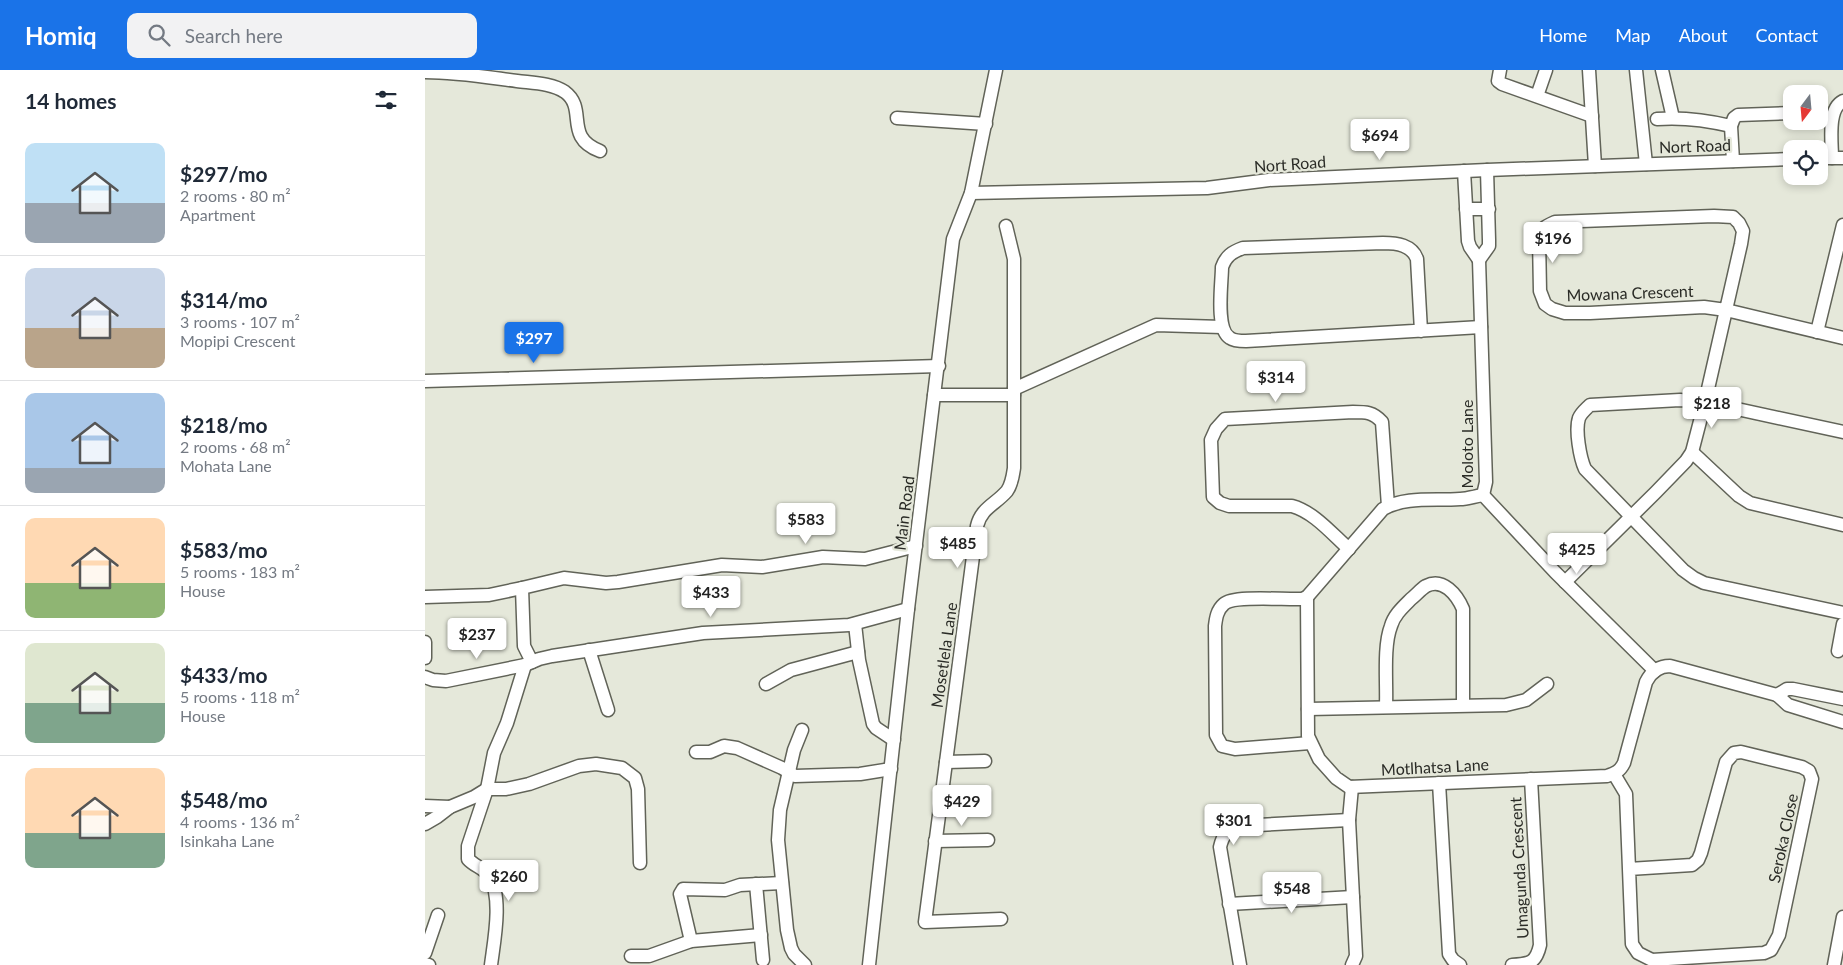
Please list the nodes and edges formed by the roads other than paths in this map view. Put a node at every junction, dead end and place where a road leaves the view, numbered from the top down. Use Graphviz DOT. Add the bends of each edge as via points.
graph roads {
  1 [pos="996,70"];
  2 [pos="1500,70"];
  3 [pos="1546,70"];
  4 [pos="1589,70"];
  5 [pos="1636,70"];
  6 [pos="1662,70"];
  7 [pos="425,72"];
  8 [pos="1537,96"];
  9 [pos="1843,101"];
  10 [pos="1783,113"];
  11 [pos="1592,116"];
  12 [pos="897,118"];
  13 [pos="1673,118"];
  14 [pos="1657,119"];
  15 [pos="986,124"];
  16 [pos="1731,126"];
  17 [pos="1838,142"];
  18 [pos="600,151"];
  19 [pos="1838,158"];
  20 [pos="1783,159"];
  21 [pos="1733,161"];
  22 [pos="1646,164"];
  23 [pos="1595,166"];
  24 [pos="1487,170"];
  25 [pos="1464,171"];
  26 [pos="971,193"];
  27 [pos="1489,209"];
  28 [pos="1465,210"];
  29 [pos="1843,225"];
  30 [pos="1006,226"];
  31 [pos="1479,260"];
  32 [pos="1726,310"];
  33 [pos="1481,327"];
  34 [pos="1222,328"];
  35 [pos="1421,331"];
  36 [pos="1817,332"];
  37 [pos="1843,338"];
  38 [pos="939,366"];
  39 [pos="425,381"];
  40 [pos="1014,392"];
  41 [pos="934,395"];
  42 [pos="1705,402"];
  43 [pos="1843,432"];
  44 [pos="1692,452"];
  45 [pos="1483,495"];
  46 [pos="1388,506"];
  47 [pos="1632,517"];
  48 [pos="1843,525"];
  49 [pos="916,546"];
  50 [pos="1349,549"];
  51 [pos="1565,582"];
  52 [pos="522,588"];
  53 [pos="425,597"];
  54 [pos="1307,597"];
  55 [pos="908,609"];
  56 [pos="1843,613"];
  57 [pos="855,624"];
  58 [pos="1843,624"];
  59 [pos="425,642"];
  60 [pos="589,650"];
  61 [pos="1838,651"];
  62 [pos="858,652"];
  63 [pos="425,658"];
  64 [pos="528,663"];
  65 [pos="1655,671"];
  66 [pos="425,677"];
  67 [pos="439,681"];
  68 [pos="766,684"];
  69 [pos="1547,684"];
  70 [pos="425,685"];
  71 [pos="1777,694"];
  72 [pos="1843,700"];
  73 [pos="1463,705"];
  74 [pos="1386,706"];
  75 [pos="1308,709"];
  76 [pos="608,710"];
  77 [pos="1843,722"];
  78 [pos="802,730"];
  79 [pos="894,740"];
  80 [pos="1310,743"];
  81 [pos="696,752"];
  82 [pos="985,761"];
  83 [pos="946,762"];
  84 [pos="891,769"];
  85 [pos="789,772"];
  86 [pos="1614,774"];
  87 [pos="1531,779"];
  88 [pos="1439,783"];
  89 [pos="1352,787"];
  90 [pos="487,789"];
  91 [pos="425,806"];
  92 [pos="449,807"];
  93 [pos="1349,820"];
  94 [pos="425,824"];
  95 [pos="988,840"];
  96 [pos="935,841"];
  97 [pos="640,863"];
  98 [pos="1629,869"];
  99 [pos="782,883"];
  100 [pos="756,884"];
  101 [pos="1353,897"];
  102 [pos="1229,904"];
  103 [pos="438,915"];
  104 [pos="1001,918"];
  105 [pos="1843,918"];
  106 [pos="761,935"];
  107 [pos="691,941"];
  108 [pos="425,953"];
  109 [pos="631,956"];
  110 [pos="763,960"];
  111 [pos="491,965"];
  112 [pos="805,965"];
  113 [pos="869,965"];
  114 [pos="1240,965"];
  115 [pos="1352,965"];
  116 [pos="1460,965"];
  117 [pos="1512,965"];
  118 [pos="1834,965"];
  1 -- 15 [label="street, Main Road"];
  2 -- 8 [label="street" via="1498,81"];
  3 -- 8 [label="street"];
  4 -- 11 [label="street"];
  5 -- 22 [label="street"];
  6 -- 13 [label="street"];
  7 -- 18 [label="street" via="454,72 540,84 565,92 576,109 578,133 588,146"];
  8 -- 11 [label="street"];
  9 -- 17 [label="street" via="1833,112"];
  10 -- 16 [label="street" via="1738,115"];
  11 -- 23 [label="street"];
  12 -- 15 [label="street"];
  13 -- 14 [label="street"];
  13 -- 16 [label="street" via="1699,119"];
  15 -- 26 [label="street, Main Road"];
  16 -- 21 [label="street"];
  17 -- 19 [label="street"];
  20 -- 21 [label="street, Nort Road"];
  21 -- 22 [label="street, Nort Road"];
  22 -- 23 [label="street, Nort Road"];
  23 -- 24 [label="street, Nort Road"];
  24 -- 25 [label="street, Nort Road"];
  24 -- 27 [label="street"];
  25 -- 26 [label="street, Nort Road" via="1269,180 1207,188"];
  25 -- 28 [label="street"];
  26 -- 38 [label="street, Main Road" via="953,239"];
  27 -- 28 [label="street"];
  27 -- 31 [label="street" via="1489,246"];
  28 -- 31 [label="street" via="1468,241"];
  29 -- 36 [label="street"];
  30 -- 40 [label="street, Mosetlela Lane" via="1014,260"];
  31 -- 33 [label="street, Moloto Lane"];
  32 -- 32 [label="street, Mowana Crescent" via="1743,231 1733,218 1555,222 1540,232 1540,291 1545,304 1552,310 1565,313 1704,307"];
  32 -- 36 [label="street"];
  32 -- 42 [label="street"];
  33 -- 35 [label="street"];
  33 -- 45 [label="street, Moloto Lane" via="1486,482"];
  34 -- 35 [label="street" via="1230,338 1246,341"];
  34 -- 35 [label="street" via="1222,268 1232,252 1243,248 1394,243 1415,252"];
  34 -- 40 [label="street" via="1155,325"];
  36 -- 37 [label="street"];
  38 -- 39 [label="street"];
  38 -- 41 [label="street, Main Road"];
  40 -- 41 [label="street"];
  40 -- 83 [label="street, Mosetlela Lane" via="1012,480 1008,490 979,519"];
  41 -- 49 [label="street, Main Road"];
  42 -- 43 [label="street"];
  42 -- 44 [label="street"];
  42 -- 47 [label="street" via="1680,400 1589,406 1579,418 1580,459 1585,469"];
  44 -- 47 [label="street"];
  44 -- 48 [label="street" via="1750,503"];
  45 -- 46 [label="street" via="1399,501"];
  45 -- 51 [label="street, Moloto Lane"];
  46 -- 50 [label="street"];
  46 -- 50 [label="street" via="1382,422 1376,415 1353,412 1225,419 1211,440 1213,497 1229,506 1299,508"];
  47 -- 51 [label="street"];
  47 -- 56 [label="street" via="1683,570 1704,583"];
  49 -- 52 [label="street" via="865,559 823,557 762,567 722,565 606,583 564,578"];
  49 -- 55 [label="street, Main Road"];
  50 -- 54 [label="street"];
  51 -- 65 [label="street, Moloto Lane"];
  52 -- 53 [label="street" via="489,595"];
  52 -- 64 [label="street" via="524,646"];
  54 -- 75 [label="street"];
  54 -- 80 [label="street" via="1238,599 1224,603 1219,610 1215,626 1215,735 1222,746 1235,749"];
  55 -- 57 [label="street"];
  55 -- 79 [label="street, Main Road"];
  57 -- 60 [label="street" via="703,633"];
  57 -- 62 [label="street"];
  58 -- 61 [label="street"];
  59 -- 63 [label="street"];
  60 -- 64 [label="street"];
  60 -- 76 [label="street"];
  62 -- 68 [label="street" via="791,670"];
  62 -- 79 [label="street" via="873,724"];
  64 -- 67 [label="street"];
  64 -- 90 [label="street" via="494,753"];
  65 -- 71 [label="street" via="1670,666"];
  65 -- 86 [label="street" via="1646,682 1624,763"];
  66 -- 67 [label="street"];
  67 -- 70 [label="street"];
  69 -- 73 [label="street" via="1526,700 1506,705"];
  71 -- 72 [label="street" via="1793,689"];
  71 -- 77 [label="street" via="1788,705"];
  73 -- 74 [label="street"];
  73 -- 74 [label="street" via="1463,609 1450,589 1437,584 1426,586 1399,610 1391,625"];
  74 -- 75 [label="street"];
  75 -- 80 [label="street"];
  78 -- 85 [label="street"];
  79 -- 84 [label="street, Main Road"];
  80 -- 89 [label="street" via="1328,770 1343,784"];
  81 -- 85 [label="street" via="710,752 724,746 737,748"];
  82 -- 83 [label="street"];
  83 -- 96 [label="street, Mosetlela Lane"];
  84 -- 85 [label="street" via="808,776 795,776"];
  84 -- 113 [label="street, Main Road"];
  85 -- 99 [label="street" via="779,821"];
  86 -- 87 [label="street, Motlhatsa Lane"];
  86 -- 98 [label="street, Seroka Close" via="1626,794"];
  87 -- 88 [label="street, Motlhatsa Lane"];
  87 -- 117 [label="street, Umagunda Crescent" via="1540,945 1532,961"];
  88 -- 89 [label="street, Motlhatsa Lane"];
  88 -- 116 [label="street" via="1449,954"];
  89 -- 93 [label="street"];
  90 -- 92 [label="street"];
  90 -- 97 [label="street" via="529,784 579,766 596,764 622,768 635,778 638,789"];
  90 -- 111 [label="street" via="467,853 471,863 490,877 495,894 496,922"];
  91 -- 92 [label="street"];
  92 -- 94 [label="street"];
  93 -- 101 [label="street"];
  93 -- 102 [label="street" via="1240,826 1228,831 1220,847"];
  95 -- 96 [label="street"];
  96 -- 104 [label="street, Mosetlela Lane" via="925,922"];
  98 -- 98 [label="street, Seroka Close" via="1632,944 1643,957 1652,960 1768,952 1779,935 1812,783 1810,774 1801,767 1734,753 1726,762 1698,860 1692,864"];
  99 -- 100 [label="street"];
  99 -- 112 [label="street" via="791,948"];
  100 -- 106 [label="street"];
  100 -- 107 [label="street" via="725,890 683,889 680,894"];
  101 -- 102 [label="street"];
  101 -- 115 [label="street" via="1356,956"];
  102 -- 114 [label="street"];
  103 -- 108 [label="street"];
  105 -- 118 [label="street"];
  106 -- 107 [label="street"];
  106 -- 110 [label="street"];
  107 -- 109 [label="street" via="649,956"];
}
